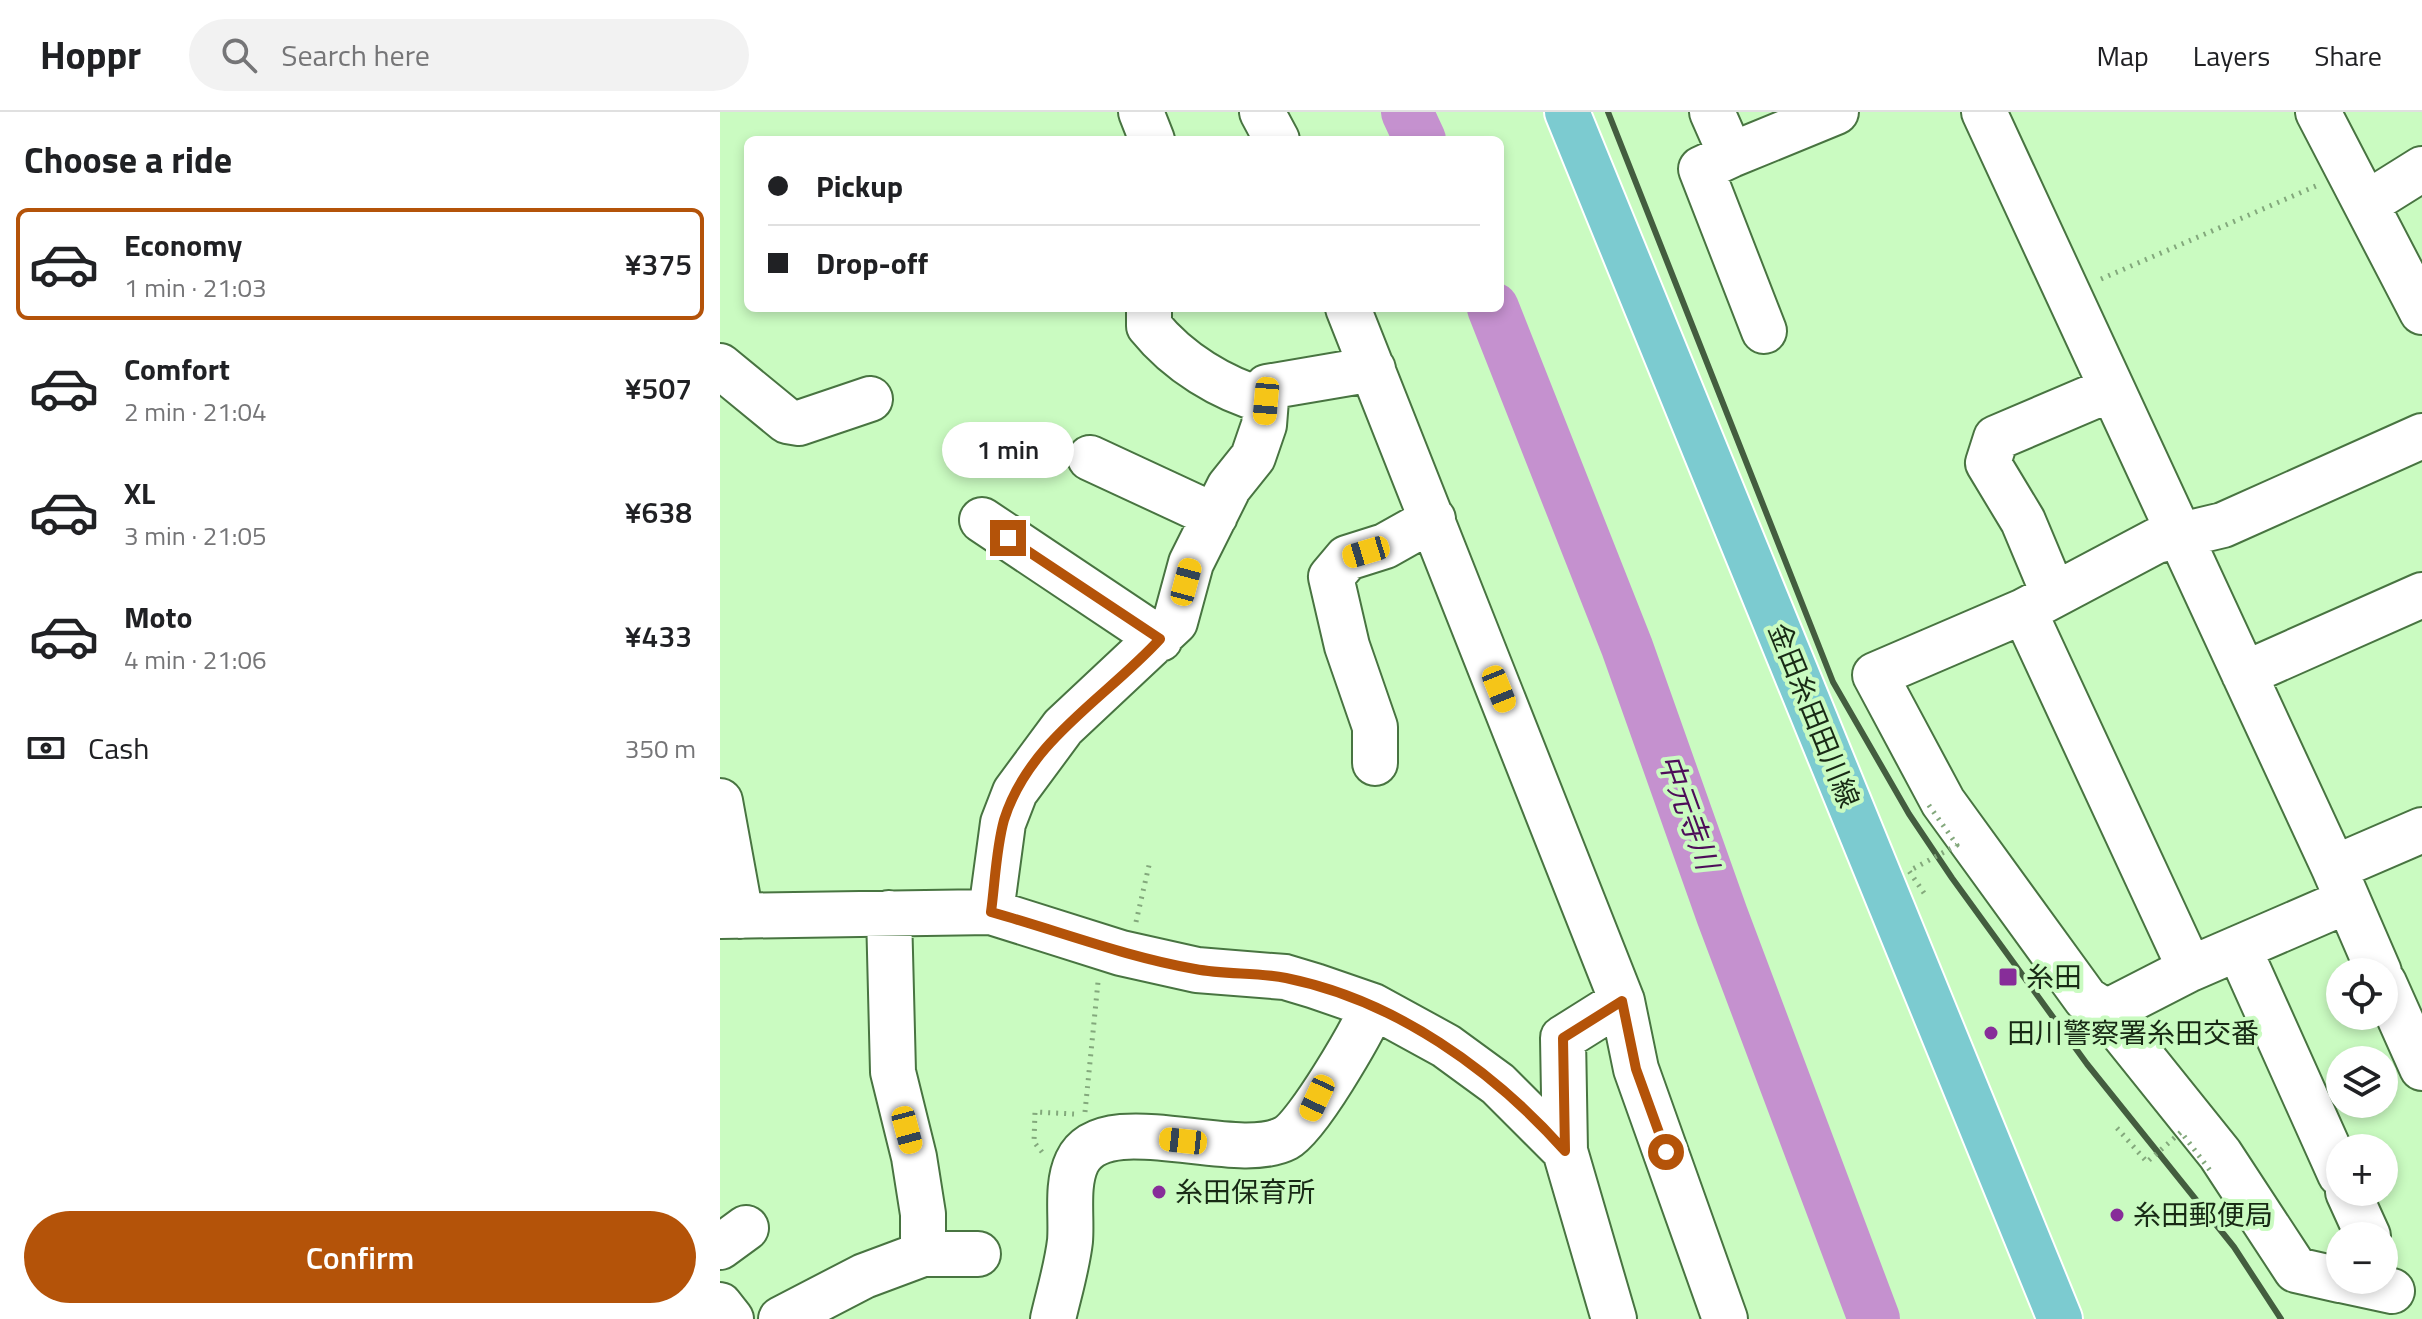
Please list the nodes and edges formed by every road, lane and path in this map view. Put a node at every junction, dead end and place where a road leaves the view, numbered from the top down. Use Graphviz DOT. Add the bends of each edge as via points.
graph roads {
  1 [pos="1141,112"];
  2 [pos="1262,112"];
  3 [pos="1567,112"];
  4 [pos="1712,112"];
  5 [pos="1836,112"];
  6 [pos="1984,112"];
  7 [pos="2318,112"];
  8 [pos="1150,136"];
  9 [pos="1275,136"];
  10 [pos="1731,155"];
  11 [pos="2422,169"];
  12 [pos="2358,188"];
  13 [pos="2067,293"];
  14 [pos="1149,312"];
  15 [pos="1350,312"];
  16 [pos="2422,312"];
  17 [pos="1764,331"];
  18 [pos="720,366"];
  19 [pos="1373,369"];
  20 [pos="2111,389"];
  21 [pos="870,399"];
  22 [pos="1266,401"];
  23 [pos="2422,436"];
  24 [pos="1090,458"];
  25 [pos="1215,516"];
  26 [pos="1433,519"];
  27 [pos="982,520"];
  28 [pos="2181,537"];
  29 [pos="2422,595"];
  30 [pos="2039,603"];
  31 [pos="1160,639"];
  32 [pos="2244,674"];
  33 [pos="1375,763"];
  34 [pos="720,801"];
  35 [pos="1928,804"];
  36 [pos="2422,830"];
  37 [pos="1150,861"];
  38 [pos="2341,884"];
  39 [pos="1924,893"];
  40 [pos="991,912"];
  41 [pos="889,913"];
  42 [pos="731,916"];
  43 [pos="2239,949"];
  44 [pos="1116,950"];
  45 [pos="2373,958"];
  46 [pos="2190,969"];
  47 [pos="1622,1001"];
  48 [pos="1373,1006"];
  49 [pos="2106,1012"];
  50 [pos="2398,1014"];
  51 [pos="2422,1068"];
  52 [pos="2117,1128"];
  53 [pos="2326,1143"];
  54 [pos="1089,1151"];
  55 [pos="1565,1151"];
  56 [pos="2212,1173"];
  57 [pos="923,1254"];
  58 [pos="978,1254"];
  59 [pos="2326,1277"];
  60 [pos="720,1305"];
  61 [pos="731,1319"];
  62 [pos="781,1319"];
  63 [pos="1053,1319"];
  64 [pos="1614,1319"];
  65 [pos="1725,1319"];
  66 [pos="2060,1319"];
  1 -- 8 [label="street"];
  2 -- 9 [label="street"];
  3 -- 66 [label="main road, 金田糸田田川線"];
  4 -- 10 [label="street"];
  5 -- 10 [label="street"];
  6 -- 13 [label="street"];
  7 -- 12 [label="street"];
  10 -- 17 [label="street" via="1701,169"];
  11 -- 12 [label="street"];
  12 -- 13 [label="path"];
  12 -- 16 [label="street"];
  13 -- 20 [label="street"];
  14 -- 22 [label="street" via="1149,326 1176,356 1243,394"];
  15 -- 19 [label="street"];
  18 -- 21 [label="street" via="787,421 799,423"];
  19 -- 22 [label="street" via="1267,387"];
  19 -- 26 [label="street"];
  20 -- 28 [label="street"];
  20 -- 30 [label="street" via="1996,438 1988,463 2023,521"];
  22 -- 25 [label="street" via="1253,457"];
  23 -- 28 [label="street" via="2223,525"];
  24 -- 25 [label="street"];
  25 -- 31 [label="street" via="1191,563 1175,622"];
  26 -- 33 [label="street" via="1385,546 1347,558 1331,577 1347,646 1375,727"];
  26 -- 47 [label="street"];
  27 -- 31 [label="street"];
  28 -- 30 [label="street" via="2156,541"];
  28 -- 32 [label="street"];
  29 -- 32 [label="street"];
  30 -- 46 [label="street"];
  30 -- 49 [label="street" via="1875,675 1943,802 2086,999"];
  31 -- 40 [label="street" via="1063,727 1015,792 1003,823"];
  32 -- 38 [label="street"];
  34 -- 42 [label="street"];
  35 -- 39 [label="path, bridge" via="1957,845 1909,871"];
  36 -- 38 [label="street"];
  37 -- 44 [label="path"];
  38 -- 43 [label="street"];
  38 -- 45 [label="street"];
  40 -- 41 [label="street"];
  40 -- 44 [label="street"];
  41 -- 42 [label="street"];
  41 -- 57 [label="street" via="893,1072 916,1171"];
  43 -- 46 [label="street"];
  43 -- 53 [label="street"];
  44 -- 48 [label="street" via="1197,970 1285,977"];
  44 -- 54 [label="path" via="1082,1135"];
  46 -- 49 [label="street"];
  47 -- 55 [label="street" via="1563,1038"];
  47 -- 65 [label="street" via="1636,1069"];
  48 -- 54 [label="street" via="1308,1117 1290,1136 1270,1145 1242,1147 1125,1134"];
  48 -- 55 [label="street" via="1446,1046 1498,1084"];
  49 -- 59 [label="street" via="2220,1154 2296,1270"];
  50 -- 51 [label="street"];
  52 -- 56 [label="path, bridge" via="2147,1162 2181,1132"];
  54 -- 63 [label="street" via="1077,1160 1070,1243"];
  55 -- 64 [label="street"];
  57 -- 58 [label="street"];
  57 -- 62 [label="street" via="864,1276"];
  60 -- 61 [label="street"];
}
